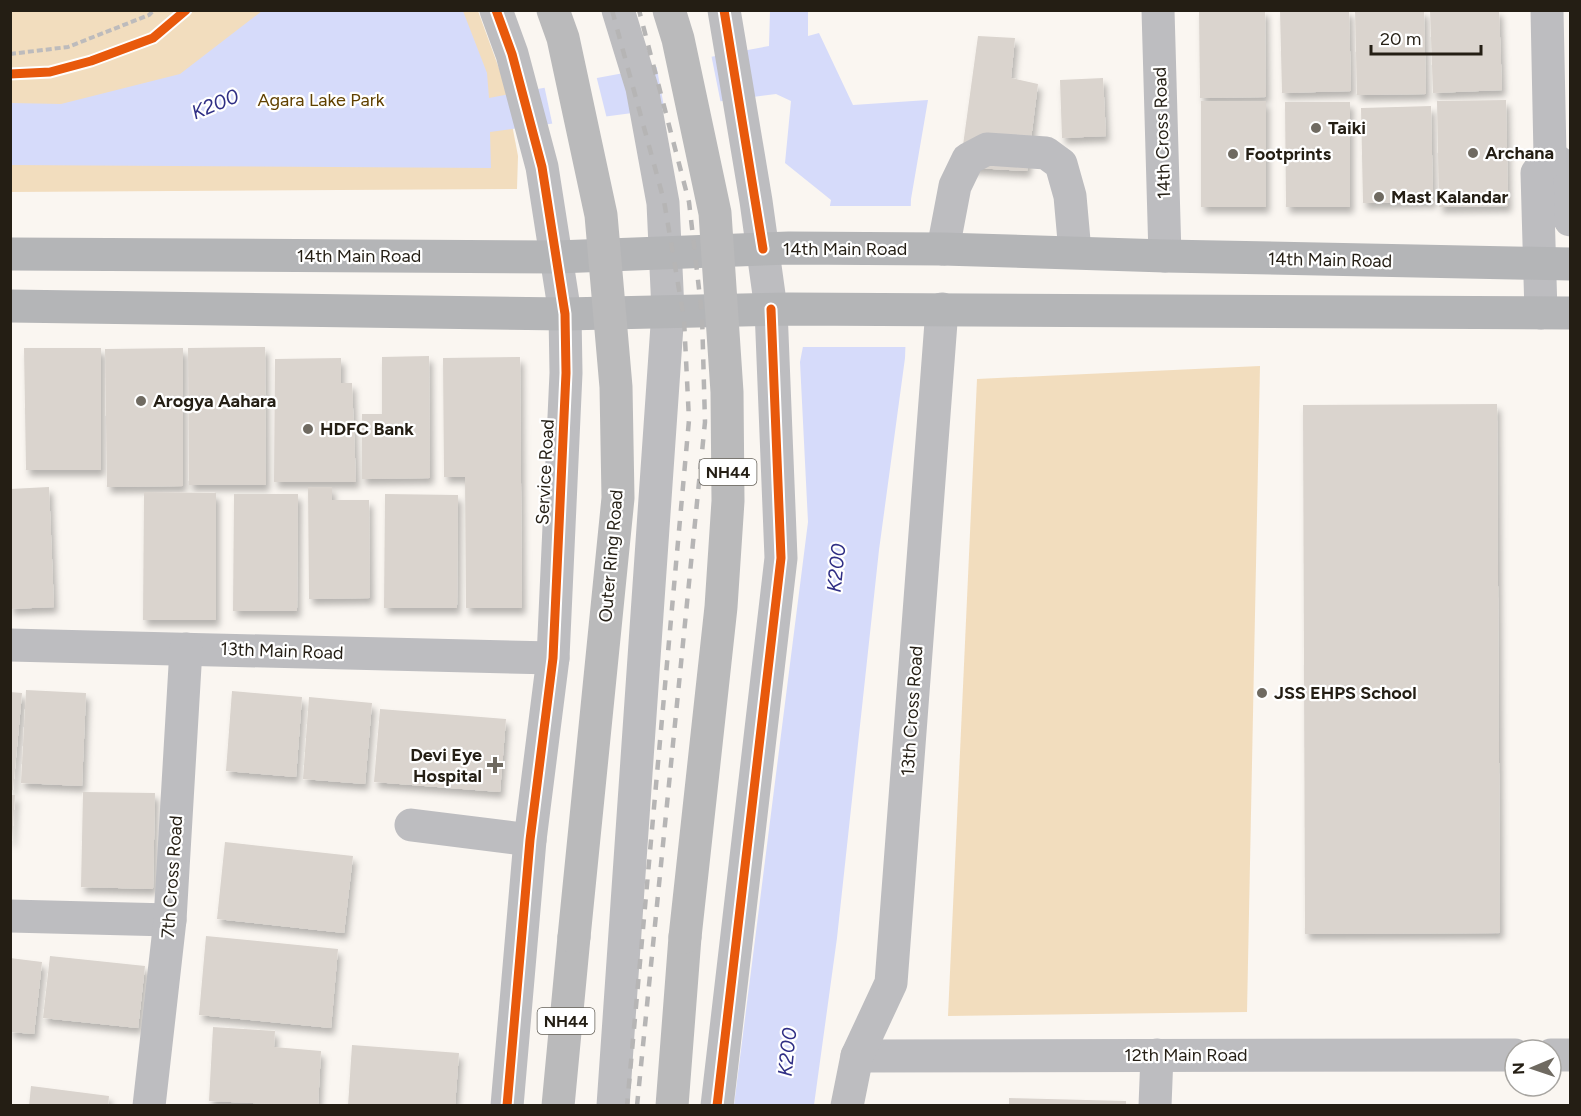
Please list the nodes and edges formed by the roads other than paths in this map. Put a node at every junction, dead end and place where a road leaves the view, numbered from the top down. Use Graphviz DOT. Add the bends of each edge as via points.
graph roads {
  1 [pos="496,10"];
  2 [pos="553,10"];
  3 [pos="618,10"];
  4 [pos="669,10"];
  5 [pos="724,10"];
  6 [pos="1158,10"];
  7 [pos="1547,10"];
  8 [pos="1550,156"];
  9 [pos="1570,220"];
  10 [pos="776,249"];
  11 [pos="927,249"];
  12 [pos="1075,252"];
  13 [pos="10,254"];
  14 [pos="666,254"];
  15 [pos="1165,256"];
  16 [pos="557,257"];
  17 [pos="1555,264"];
  18 [pos="10,306"];
  19 [pos="780,309"];
  20 [pos="927,309"];
  21 [pos="668,311"];
  22 [pos="1556,313"];
  23 [pos="566,314"];
  24 [pos="10,645"];
  25 [pos="186,649"];
  26 [pos="553,658"];
  27 [pos="411,825"];
  28 [pos="530,840"];
  29 [pos="10,916"];
  30 [pos="170,920"];
  31 [pos="1157,1055"];
  32 [pos="1503,1055"];
  33 [pos="857,1056"];
  34 [pos="149,1106"];
  35 [pos="507,1106"];
  36 [pos="558,1106"];
  37 [pos="614,1106"];
  38 [pos="672,1106"];
  39 [pos="717,1106"];
  40 [pos="847,1106"];
  41 [pos="1155,1106"];
  1 -- 16 [label="street, Service Road" via="542,166"];
  2 -- 36 [label="highway, Outer Ring Road / NH44, bridge" via="563,38 601,215 616,387 618,498"];
  3 -- 14 [label="street" via="642,88 663,203"];
  4 -- 38 [label="highway, NH44, bridge" via="715,213 727,392 728,501"];
  5 -- 10 [label="street"];
  6 -- 15 [label="street, 14th Cross Road"];
  7 -- 8 [label="street"];
  8 -- 9 [label="street" via="1569,170"];
  8 -- 17 [label="street" via="1537,173"];
  10 -- 11 [label="main road, 14th Main Road"];
  10 -- 14 [label="main road, 14th Main Road"];
  10 -- 19 [label="street"];
  11 -- 12 [label="main road, 14th Main Road"];
  11 -- 12 [label="street" via="968,159 987,149 1046,153 1061,164 1070,196"];
  12 -- 15 [label="main road, 14th Main Road"];
  13 -- 16 [label="main road, 14th Main Road"];
  14 -- 16 [label="main road, 14th Main Road"];
  14 -- 21 [label="street"];
  15 -- 17 [label="main road, 14th Main Road"];
  16 -- 23 [label="street, Service Road"];
  17 -- 22 [label="street"];
  18 -- 23 [label="main road"];
  19 -- 20 [label="main road"];
  19 -- 21 [label="main road"];
  19 -- 39 [label="street" via="781,558"];
  20 -- 22 [label="main road"];
  20 -- 33 [label="street, 13th Cross Road" via="891,982"];
  21 -- 23 [label="main road"];
  21 -- 37 [label="street"];
  23 -- 26 [label="street, Service Road"];
  24 -- 25 [label="street, 13th Main Road"];
  25 -- 26 [label="street, 13th Main Road"];
  25 -- 30 [label="street, 7th Cross Road"];
  26 -- 28 [label="street, Service Road"];
  27 -- 28 [label="street"];
  28 -- 35 [label="street, Service Road"];
  29 -- 30 [label="street"];
  30 -- 34 [label="street, 7th Cross Road"];
  31 -- 32 [label="street, 12th Main Road"];
  31 -- 33 [label="street, 12th Main Road"];
  31 -- 41 [label="street"];
  33 -- 40 [label="street, 13th Cross Road"];
}
